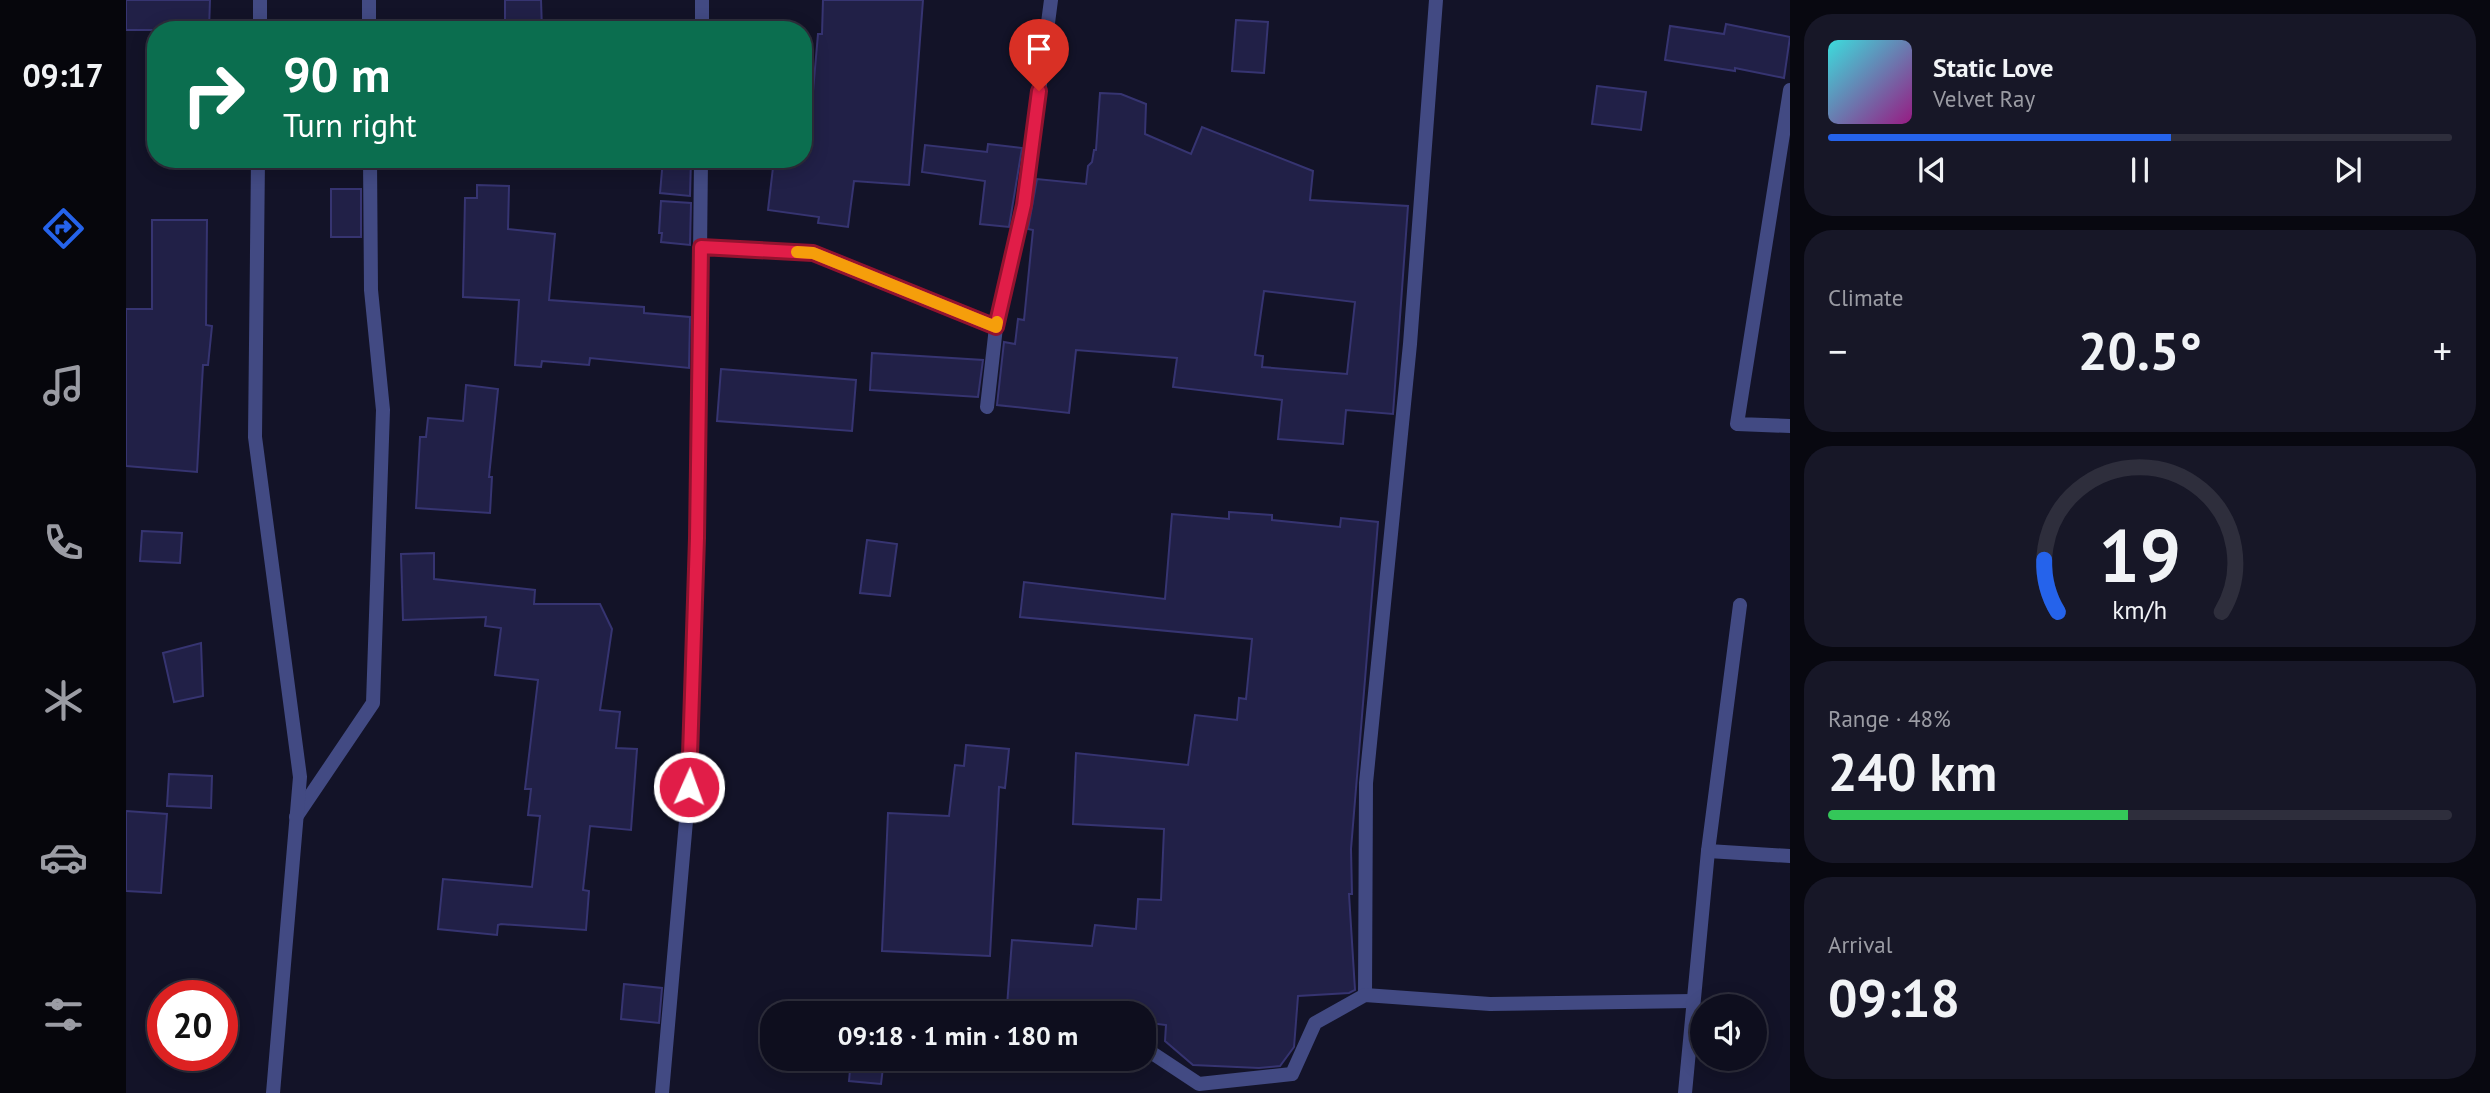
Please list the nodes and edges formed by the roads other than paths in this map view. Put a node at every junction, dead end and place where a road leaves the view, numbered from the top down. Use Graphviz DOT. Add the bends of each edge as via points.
graph roads {
  1 [pos="260,0"];
  2 [pos="369,0"];
  3 [pos="702,0"];
  4 [pos="1051,0"];
  5 [pos="1436,0"];
  6 [pos="260,21"];
  7 [pos="369,21"];
  8 [pos="702,21"];
  9 [pos="1790,90"];
  10 [pos="258,168"];
  11 [pos="370,168"];
  12 [pos="701,168"];
  13 [pos="701,247"];
  14 [pos="996,327"];
  15 [pos="987,407"];
  16 [pos="1790,426"];
  17 [pos="1740,605"];
  18 [pos="296,817"];
  19 [pos="1707,851"];
  20 [pos="1790,856"];
  21 [pos="1694,994"];
  22 [pos="1365,995"];
  23 [pos="1690,1001"];
  24 [pos="1690,1036"];
  25 [pos="1156,1056"];
  26 [pos="273,1093"];
  27 [pos="663,1093"];
  28 [pos="1685,1093"];
  1 -- 6 [label="street"];
  2 -- 7 [label="street"];
  3 -- 8 [label="street"];
  4 -- 14 [label="street" via="1024,205"];
  5 -- 22 [label="street" via="1410,344 1366,783"];
  9 -- 16 [label="street" via="1737,424"];
  10 -- 18 [label="street" via="255,437 300,777"];
  11 -- 18 [label="street" via="371,290 383,410 373,703"];
  12 -- 13 [label="street"];
  13 -- 14 [label="street" via="813,253"];
  13 -- 27 [label="street" via="689,787"];
  14 -- 15 [label="street"];
  17 -- 19 [label="street"];
  18 -- 26 [label="street"];
  19 -- 20 [label="street"];
  19 -- 21 [label="street"];
  22 -- 23 [label="street" via="1490,1004"];
  22 -- 25 [label="street" via="1315,1023 1292,1074 1199,1084"];
  24 -- 28 [label="street"];
}
